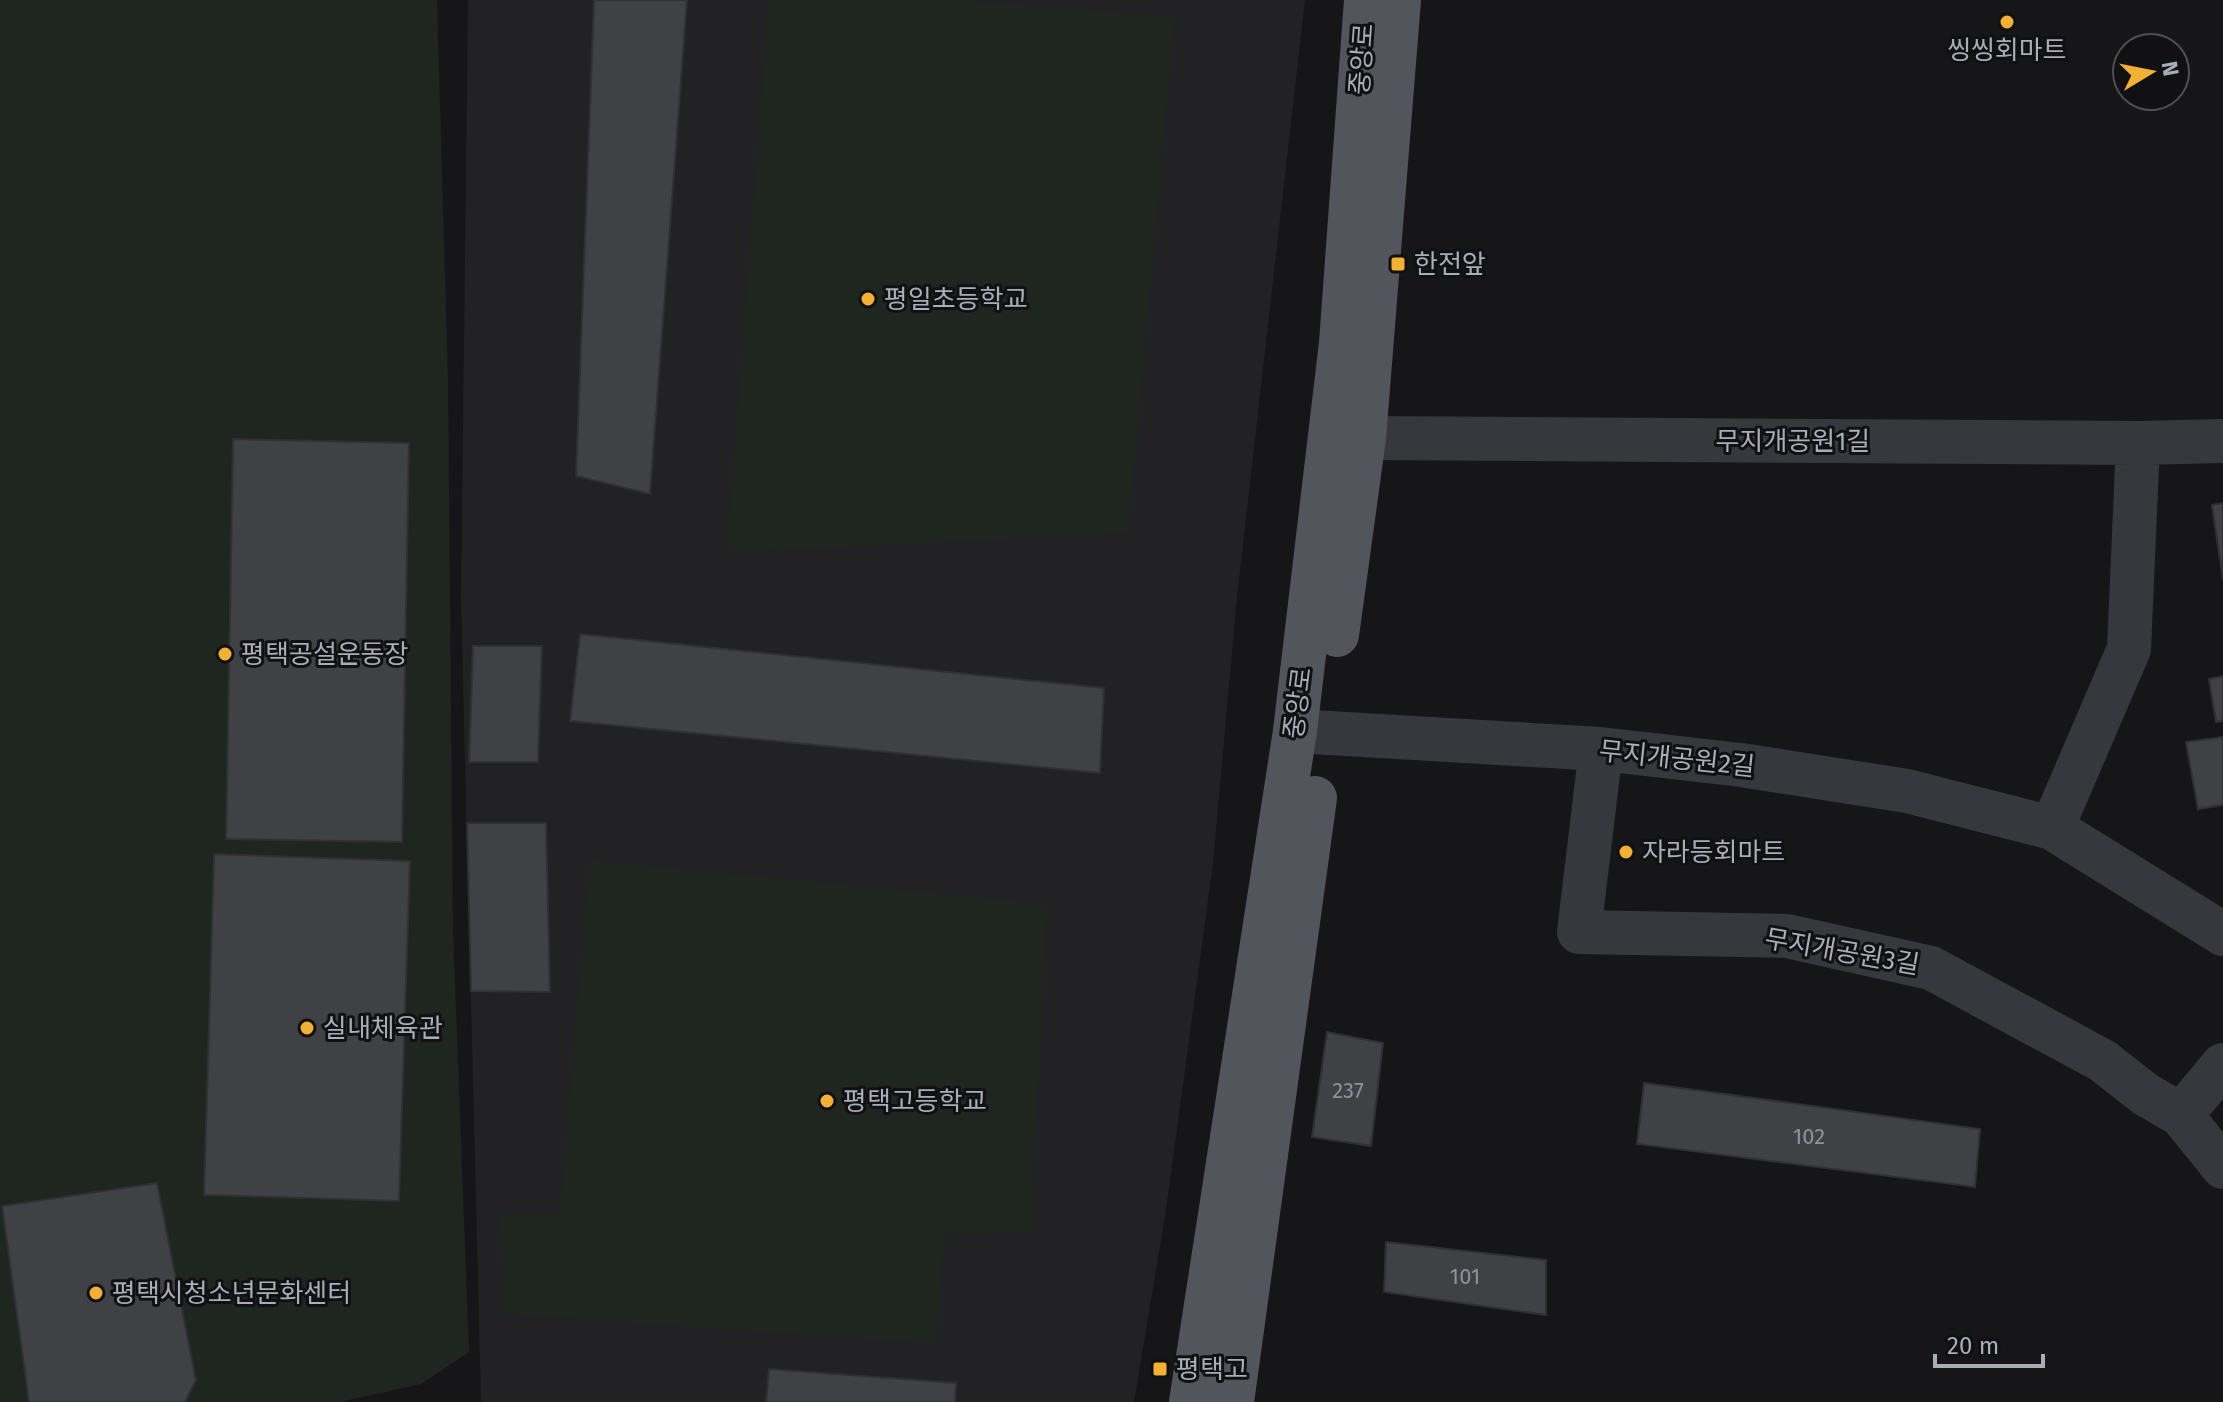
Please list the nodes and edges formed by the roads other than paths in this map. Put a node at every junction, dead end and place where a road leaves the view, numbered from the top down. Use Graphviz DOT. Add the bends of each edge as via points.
graph roads {
  1 [pos="1366,0"];
  2 [pos="1399,0"];
  3 [pos="1364,438"];
  4 [pos="2223,441"];
  5 [pos="2138,443"];
  6 [pos="1310,732"];
  7 [pos="1601,749"];
  8 [pos="2052,828"];
  9 [pos="2223,934"];
  10 [pos="2223,1065"];
  11 [pos="2181,1115"];
  12 [pos="2223,1167"];
  13 [pos="1191,1402"];
  14 [pos="1232,1402"];
  1 -- 6 [label="main road, 중앙로"];
  2 -- 3 [label="main road, 중앙로"];
  3 -- 5 [label="street, 무지개공원1길"];
  3 -- 6 [label="main road, 중앙로"];
  4 -- 5 [label="street, 무지개공원1길"];
  5 -- 8 [label="street" via="2129,649"];
  6 -- 7 [label="street, 무지개공원2길"];
  6 -- 13 [label="main road, 중앙로"];
  6 -- 14 [label="main road, 중앙로"];
  7 -- 8 [label="street, 무지개공원2길" via="1907,791"];
  7 -- 11 [label="street, 무지개공원3길" via="1579,932 1787,936 1931,968 2103,1061"];
  8 -- 9 [label="street, 무지개공원2길"];
  10 -- 11 [label="street"];
  11 -- 12 [label="street, 무지개공원3길"];
}
